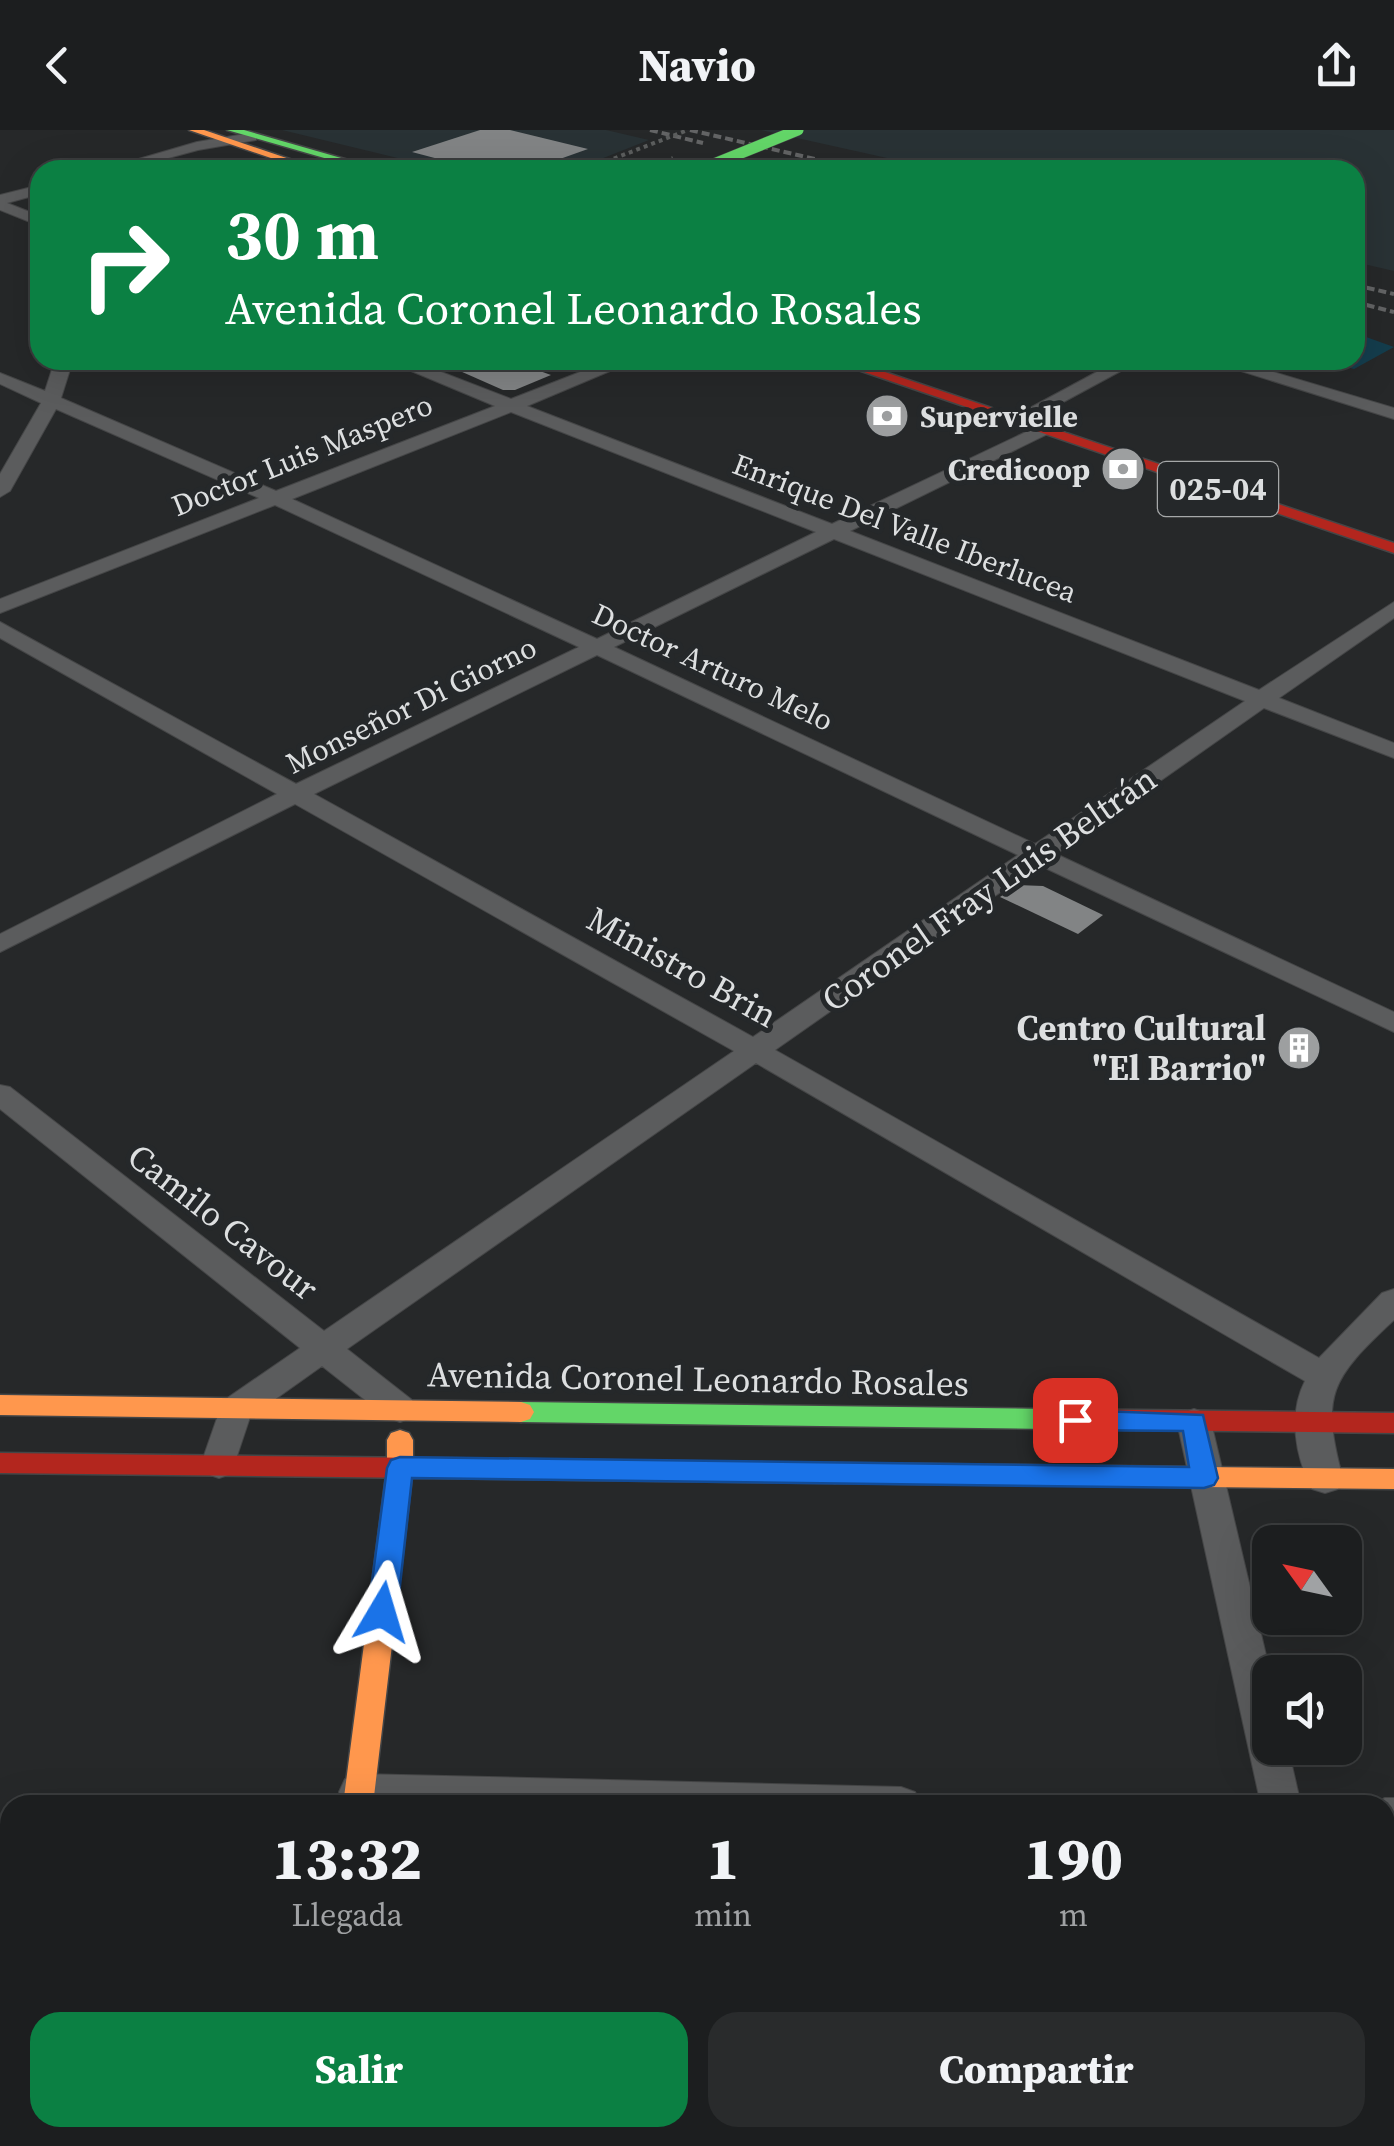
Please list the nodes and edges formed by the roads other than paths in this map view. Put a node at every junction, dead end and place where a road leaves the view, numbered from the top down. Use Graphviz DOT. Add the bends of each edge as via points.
graph roads {
  1 [pos="153,130"];
  2 [pos="798,130"];
  3 [pos="821,130"];
  4 [pos="229,135"];
  5 [pos="191,142"];
  6 [pos="138,160"];
  7 [pos="244,160"];
  8 [pos="292,160"];
  9 [pos="343,160"];
  10 [pos="724,160"];
  11 [pos="747,160"];
  12 [pos="30,192"];
  13 [pos="0,202"];
  14 [pos="30,216"];
  15 [pos="58,370"];
  16 [pos="419,370"];
  17 [pos="601,370"];
  18 [pos="866,370"];
  19 [pos="917,370"];
  20 [pos="1117,370"];
  21 [pos="1248,370"];
  22 [pos="20,372"];
  23 [pos="0,378"];
  24 [pos="51,401"];
  25 [pos="508,406"];
  26 [pos="1394,414"];
  27 [pos="1041,419"];
  28 [pos="0,491"];
  29 [pos="275,498"];
  30 [pos="1394,529"];
  31 [pos="834,533"];
  32 [pos="1394,548"];
  33 [pos="0,607"];
  34 [pos="1394,608"];
  35 [pos="0,630"];
  36 [pos="599,648"];
  37 [pos="1263,700"];
  38 [pos="1394,751"];
  39 [pos="298,793"];
  40 [pos="1041,853"];
  41 [pos="0,944"];
  42 [pos="1394,1023"];
  43 [pos="754,1050"];
  44 [pos="0,1094"];
  45 [pos="1394,1300"];
  46 [pos="324,1348"];
  47 [pos="1324,1376"];
  48 [pos="0,1405"];
  49 [pos="400,1409"];
  50 [pos="235,1410"];
  51 [pos="1194,1422"];
  52 [pos="1311,1422"];
  53 [pos="1394,1424"];
  54 [pos="0,1462"];
  55 [pos="219,1464"];
  56 [pos="400,1468"];
  57 [pos="1204,1478"];
  58 [pos="1325,1479"];
  59 [pos="1394,1480"];
  60 [pos="359,1795"];
  61 [pos="1280,1795"];
  1 -- 5 [label="main road"];
  2 -- 10 [label="main road, bridge"];
  3 -- 11 [label="main road"];
  4 -- 5 [label="main road"];
  4 -- 8 [label="main road"];
  4 -- 9 [label="main road" via="258,136"];
  5 -- 6 [label="street"];
  5 -- 7 [label="main road"];
  12 -- 13 [label="street"];
  13 -- 14 [label="street"];
  15 -- 24 [label="street"];
  16 -- 25 [label="street, Enrique Del Valle Iberlucea"];
  17 -- 25 [label="street, Doctor Luis Maspero"];
  18 -- 27 [label="main road, 025-04" via="1015,420"];
  19 -- 27 [label="main road, 025-04"];
  20 -- 27 [label="street, Monseñor Di Giorno"];
  21 -- 26 [label="street"];
  22 -- 23 [label="street"];
  23 -- 24 [label="street, Doctor Arturo Melo"];
  24 -- 28 [label="street"];
  24 -- 29 [label="street, Doctor Arturo Melo"];
  25 -- 29 [label="street, Doctor Luis Maspero"];
  25 -- 31 [label="street, Enrique Del Valle Iberlucea"];
  27 -- 30 [label="main road, 025-04" via="1066,418"];
  27 -- 31 [label="street, Monseñor Di Giorno"];
  27 -- 32 [label="main road, 025-04"];
  29 -- 33 [label="street, Doctor Luis Maspero"];
  29 -- 36 [label="street, Doctor Arturo Melo"];
  31 -- 36 [label="street, Monseñor Di Giorno"];
  31 -- 37 [label="street, Enrique Del Valle Iberlucea"];
  34 -- 37 [label="street, Coronel Fray Luis Beltrán"];
  35 -- 39 [label="street, Ministro Brin"];
  36 -- 39 [label="street, Monseñor Di Giorno"];
  36 -- 40 [label="street, Doctor Arturo Melo"];
  37 -- 38 [label="street, Enrique Del Valle Iberlucea"];
  37 -- 40 [label="street, Coronel Fray Luis Beltrán"];
  39 -- 41 [label="street, Monseñor Di Giorno"];
  39 -- 43 [label="street, Ministro Brin"];
  40 -- 42 [label="street, Doctor Arturo Melo"];
  40 -- 43 [label="street, Coronel Fray Luis Beltrán"];
  43 -- 46 [label="street, Coronel Fray Luis Beltrán"];
  43 -- 47 [label="street, Ministro Brin"];
  44 -- 46 [label="street, Camilo Cavour"];
  45 -- 47 [label="street"];
  46 -- 49 [label="street, Camilo Cavour"];
  46 -- 50 [label="street, Coronel Fray Luis Beltrán"];
  47 -- 52 [label="street"];
  48 -- 50 [label="main road, Avenida Coronel Leonardo Rosales"];
  49 -- 50 [label="main road, Avenida Coronel Leonardo Rosales"];
  49 -- 51 [label="main road, Avenida Coronel Leonardo Rosales"];
  49 -- 56 [label="main road"];
  50 -- 55 [label="street"];
  51 -- 52 [label="main road, Avenida Coronel Leonardo Rosales"];
  51 -- 57 [label="street"];
  52 -- 53 [label="main road, Avenida Coronel Leonardo Rosales"];
  52 -- 58 [label="street"];
  54 -- 55 [label="main road"];
  55 -- 56 [label="main road"];
  56 -- 57 [label="main road"];
  56 -- 60 [label="main road"];
  57 -- 58 [label="main road"];
  57 -- 61 [label="street"];
  58 -- 59 [label="main road"];
}
